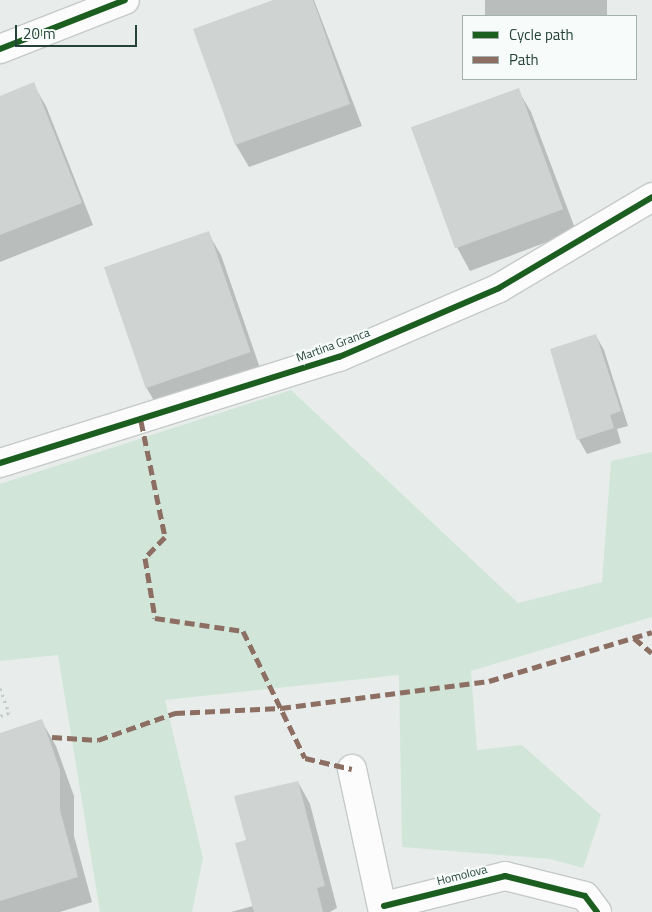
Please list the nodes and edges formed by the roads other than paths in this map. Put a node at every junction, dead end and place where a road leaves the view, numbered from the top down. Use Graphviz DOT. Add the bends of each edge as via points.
graph roads {
  1 [pos="125,0"];
  2 [pos="0,49"];
  3 [pos="652,197"];
  4 [pos="0,463"];
  5 [pos="352,769"];
  6 [pos="384,909"];
  7 [pos="597,912"];
  1 -- 2 [label="street"];
  3 -- 4 [label="street, Martina Granca" via="500,288 339,357"];
  5 -- 6 [label="street, Homolova"];
  6 -- 7 [label="street, Homolova" via="505,876 585,896"];
}
